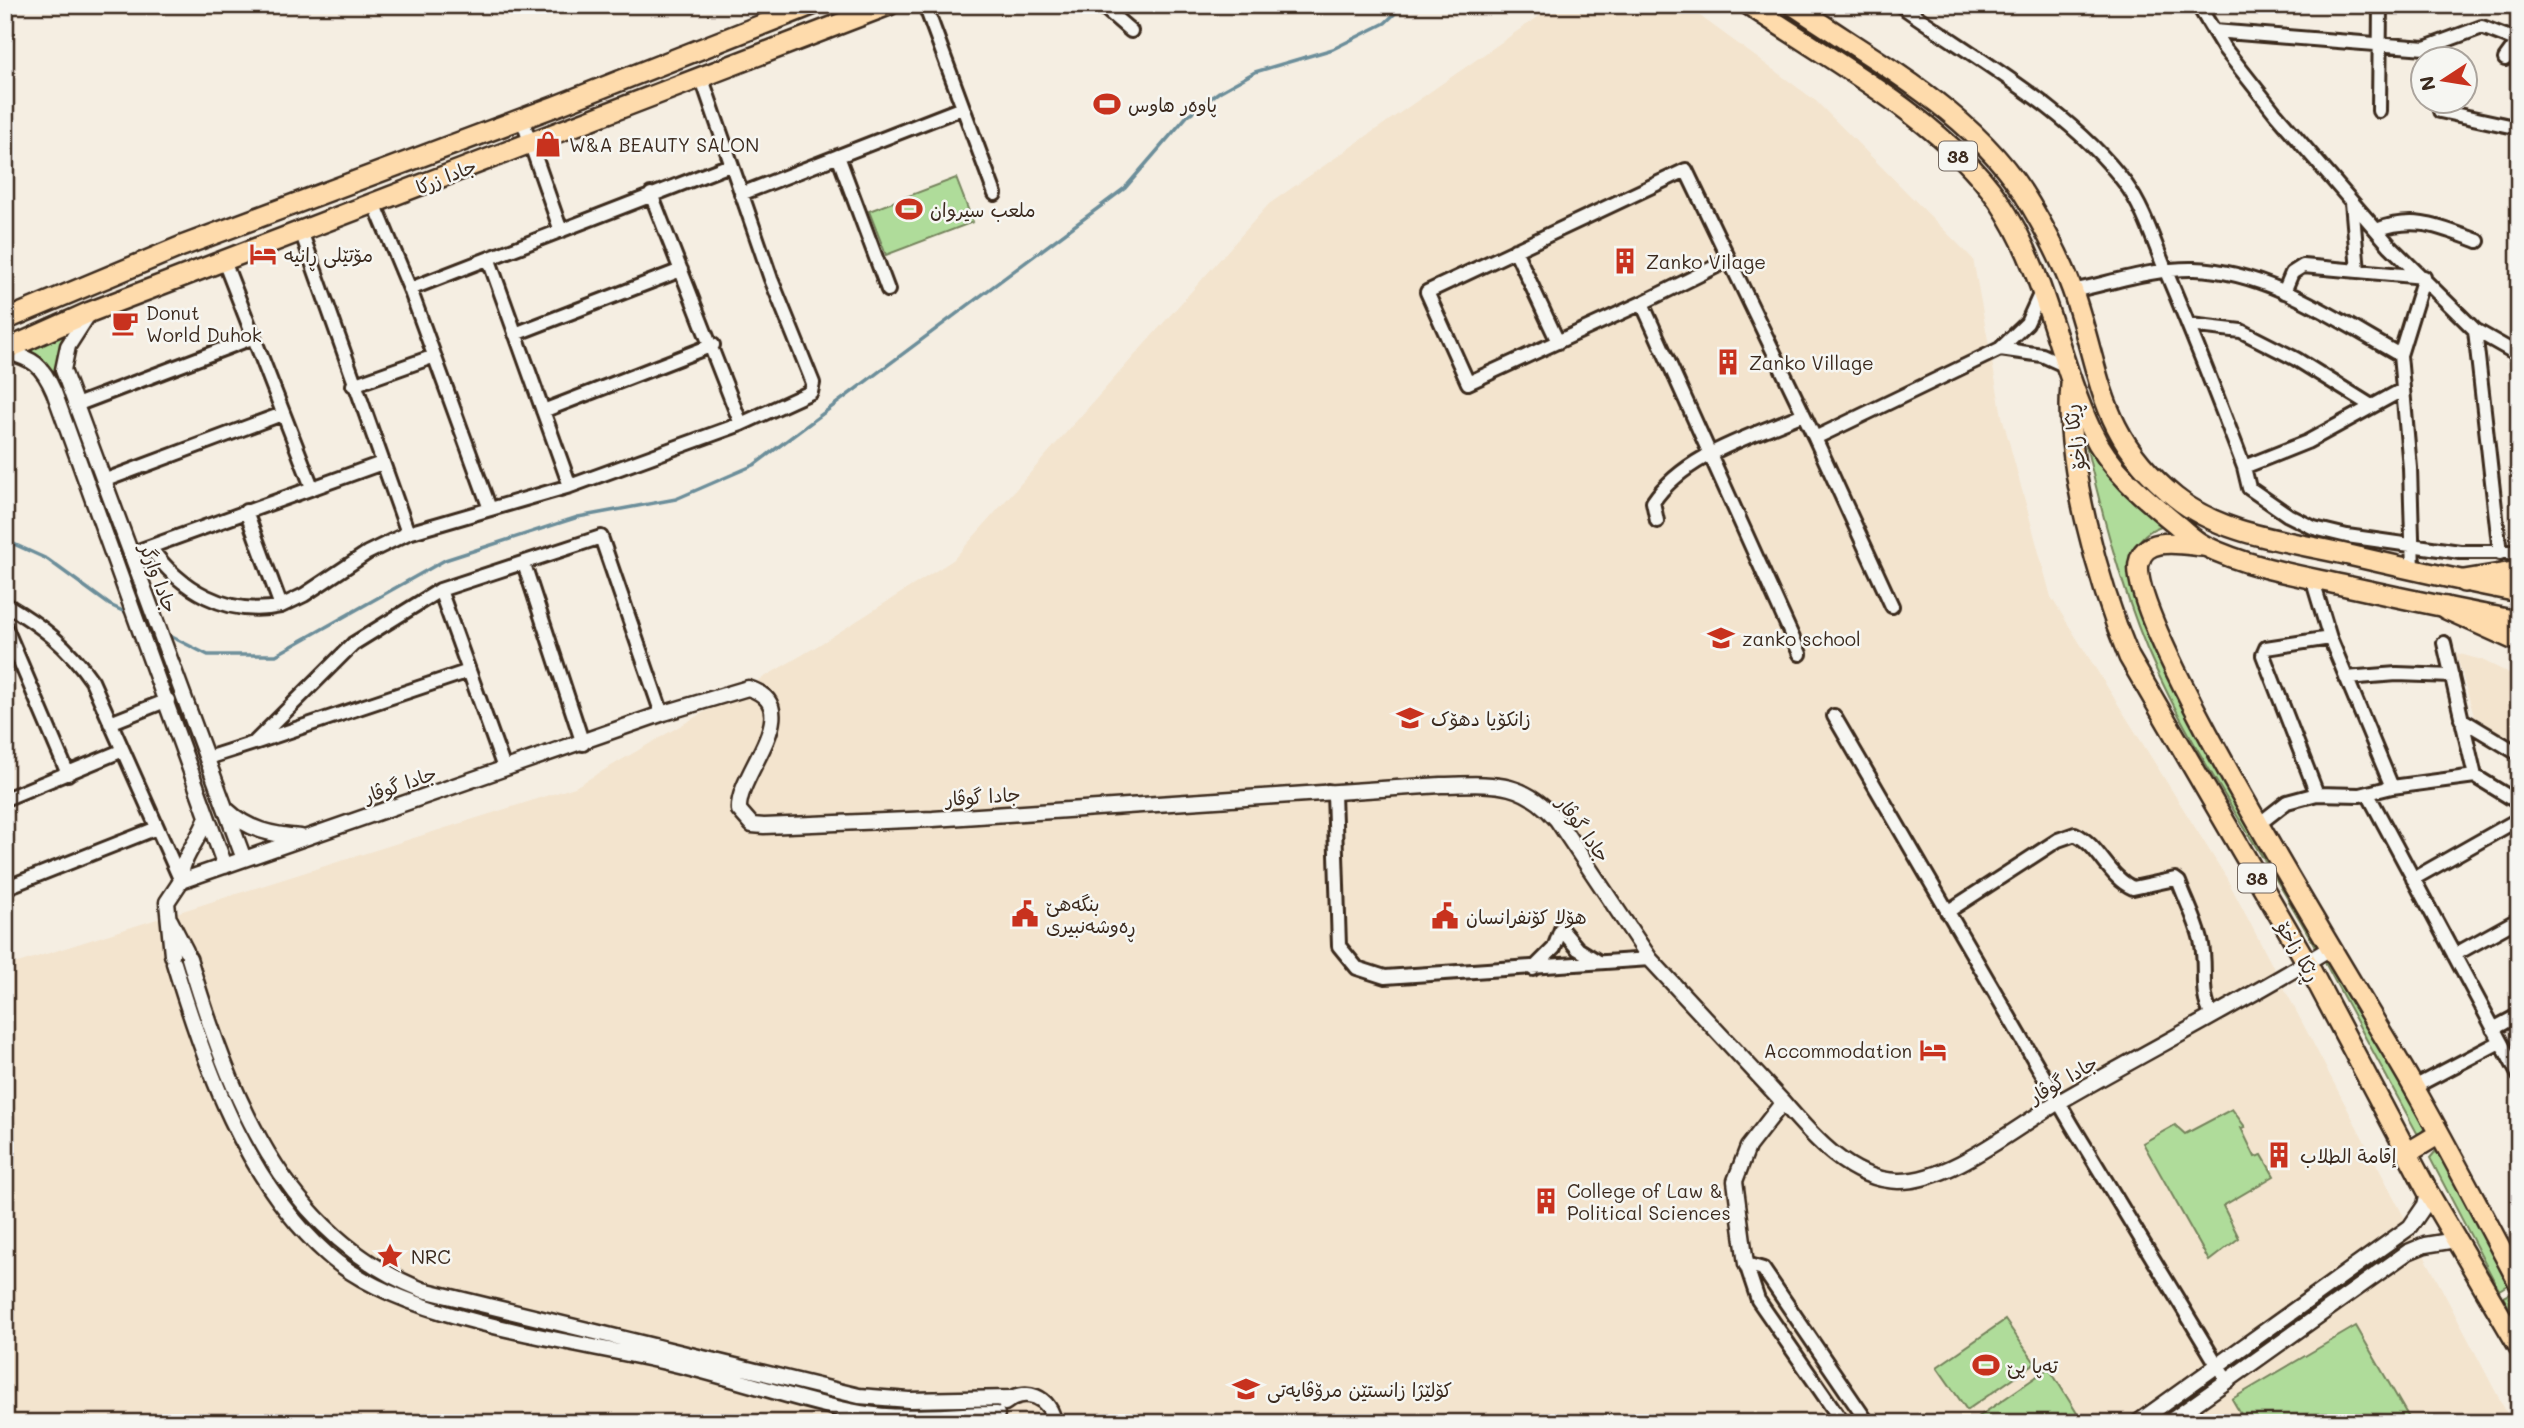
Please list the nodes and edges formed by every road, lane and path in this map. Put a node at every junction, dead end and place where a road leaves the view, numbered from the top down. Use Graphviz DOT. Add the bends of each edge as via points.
graph roads {
  1 [pos="812,5"];
  2 [pos="888,5"];
  3 [pos="925,5"];
  4 [pos="1101,5"];
  5 [pos="1749,5"];
  6 [pos="1793,5"];
  7 [pos="1900,5"];
  8 [pos="2198,5"];
  9 [pos="2380,5"];
  10 [pos="1131,31"];
  11 [pos="2214,31"];
  12 [pos="2519,41"];
  13 [pos="2380,46"];
  14 [pos="2505,59"];
  15 [pos="701,76"];
  16 [pos="962,108"];
  17 [pos="2379,111"];
  18 [pos="2463,116"];
  19 [pos="522,118"];
  20 [pos="2519,128"];
  21 [pos="530,143"];
  22 [pos="838,156"];
  23 [pos="730,165"];
  24 [pos="651,194"];
  25 [pos="741,194"];
  26 [pos="995,194"];
  27 [pos="2352,202"];
  28 [pos="374,205"];
  29 [pos="2376,230"];
  30 [pos="301,231"];
  31 [pos="561,231"];
  32 [pos="2477,241"];
  33 [pos="1515,250"];
  34 [pos="489,260"];
  35 [pos="1729,260"];
  36 [pos="224,261"];
  37 [pos="681,270"];
  38 [pos="2166,270"];
  39 [pos="2358,271"];
  40 [pos="2424,277"];
  41 [pos="410,289"];
  42 [pos="2042,289"];
  43 [pos="888,290"];
  44 [pos="2072,291"];
  45 [pos="2284,292"];
  46 [pos="1642,303"];
  47 [pos="90,312"];
  48 [pos="5,320"];
  49 [pos="2190,325"];
  50 [pos="2475,330"];
  51 [pos="515,334"];
  52 [pos="251,338"];
  53 [pos="1558,342"];
  54 [pos="713,345"];
  55 [pos="2000,349"];
  56 [pos="5,351"];
  57 [pos="2400,355"];
  58 [pos="2519,355"];
  59 [pos="432,357"];
  60 [pos="2067,374"];
  61 [pos="67,380"];
  62 [pos="354,385"];
  63 [pos="2402,390"];
  64 [pos="54,392"];
  65 [pos="76,405"];
  66 [pos="2370,405"];
  67 [pos="543,411"];
  68 [pos="282,414"];
  69 [pos="1803,414"];
  70 [pos="741,424"];
  71 [pos="1815,438"];
  72 [pos="1711,455"];
  73 [pos="382,463"];
  74 [pos="2244,467"];
  75 [pos="103,481"];
  76 [pos="570,486"];
  77 [pos="312,487"];
  78 [pos="491,509"];
  79 [pos="246,511"];
  80 [pos="1657,521"];
  81 [pos="408,533"];
  82 [pos="2203,546"];
  83 [pos="150,547"];
  84 [pos="2414,547"];
  85 [pos="2519,552"];
  86 [pos="2500,553"];
  87 [pos="130,554"];
  88 [pos="2348,555"];
  89 [pos="524,564"];
  90 [pos="2413,571"];
  91 [pos="2519,572"];
  92 [pos="2303,577"];
  93 [pos="2464,581"];
  94 [pos="2339,584"];
  95 [pos="440,590"];
  96 [pos="2519,592"];
  97 [pos="5,604"];
  98 [pos="281,606"];
  99 [pos="1892,606"];
  100 [pos="2446,608"];
  101 [pos="2519,621"];
  102 [pos="5,626"];
  103 [pos="2330,638"];
  104 [pos="2519,641"];
  105 [pos="2444,643"];
  106 [pos="1800,654"];
  107 [pos="469,671"];
  108 [pos="2452,677"];
  109 [pos="2346,678"];
  110 [pos="168,700"];
  111 [pos="662,714"];
  112 [pos="1834,716"];
  113 [pos="2461,719"];
  114 [pos="110,723"];
  115 [pos="254,743"];
  116 [pos="583,744"];
  117 [pos="121,751"];
  118 [pos="2519,754"];
  119 [pos="206,758"];
  120 [pos="504,768"];
  121 [pos="68,774"];
  122 [pos="2475,776"];
  123 [pos="2392,787"];
  124 [pos="1328,791"];
  125 [pos="2317,794"];
  126 [pos="2368,794"];
  127 [pos="5,799"];
  128 [pos="2519,803"];
  129 [pos="226,809"];
  130 [pos="207,817"];
  131 [pos="2519,818"];
  132 [pos="2259,824"];
  133 [pos="157,828"];
  134 [pos="306,838"];
  135 [pos="244,859"];
  136 [pos="225,866"];
  137 [pos="2413,879"];
  138 [pos="181,881"];
  139 [pos="5,888"];
  140 [pos="1947,912"];
  141 [pos="169,919"];
  142 [pos="2519,919"];
  143 [pos="2332,947"];
  144 [pos="2454,955"];
  145 [pos="1650,959"];
  146 [pos="1600,962"];
  147 [pos="2307,963"];
  148 [pos="1533,969"];
  149 [pos="2519,1015"];
  150 [pos="2212,1016"];
  151 [pos="2493,1029"];
  152 [pos="2500,1042"];
  153 [pos="2519,1076"];
  154 [pos="2414,1087"];
  155 [pos="1783,1102"];
  156 [pos="2060,1102"];
  157 [pos="2439,1134"];
  158 [pos="2409,1152"];
  159 [pos="2428,1192"];
  160 [pos="325,1229"];
  161 [pos="2397,1237"];
  162 [pos="2456,1240"];
  163 [pos="314,1241"];
  164 [pos="2408,1252"];
  165 [pos="1746,1264"];
  166 [pos="2519,1283"];
  167 [pos="2519,1347"];
  168 [pos="2217,1365"];
  169 [pos="2227,1381"];
  170 [pos="1011,1398"];
  171 [pos="995,1421"];
  172 [pos="1054,1423"];
  173 [pos="1843,1423"];
  174 [pos="1868,1423"];
  175 [pos="2137,1423"];
  176 [pos="2168,1423"];
  1 -- 19 [label="main road, جادا زرکا"];
  2 -- 15 [label="main road, جادا زرکا"];
  3 -- 16 [label="street"];
  4 -- 10 [label="street"];
  5 -- 42 [label="main road, ڕێکا زاخۆ / 38" via="1945,141 1996,198 2017,230"];
  6 -- 44 [label="main road, ڕێکا زاخۆ / 38" via="1941,106 1972,133 2029,201"];
  7 -- 38 [label="street" via="2026,92 2101,156 2142,212"];
  8 -- 11 [label="street"];
  9 -- 13 [label="street"];
  11 -- 13 [label="street"];
  11 -- 27 [label="street" via="2276,114"];
  12 -- 13 [label="street" via="2482,27 2425,48"];
  12 -- 14 [label="street"];
  13 -- 17 [label="street"];
  15 -- 21 [label="main road, جادا زرکا"];
  15 -- 23 [label="street"];
  16 -- 22 [label="street"];
  16 -- 26 [label="street"];
  18 -- 20 [label="street"];
  19 -- 21 [label="street"];
  19 -- 48 [label="main road, جادا زرکا" via="170,251"];
  21 -- 28 [label="main road, جادا زرکا"];
  21 -- 31 [label="street"];
  22 -- 25 [label="street"];
  22 -- 43 [label="street"];
  23 -- 24 [label="street"];
  23 -- 25 [label="street"];
  24 -- 31 [label="street"];
  24 -- 37 [label="street"];
  25 -- 70 [label="street" via="813,383 811,392"];
  27 -- 29 [label="street"];
  27 -- 39 [label="street"];
  28 -- 30 [label="main road, جادا زرکا"];
  28 -- 41 [label="street"];
  29 -- 32 [label="street" via="2399,221 2426,223"];
  29 -- 40 [label="street"];
  30 -- 36 [label="main road, جادا زرکا"];
  30 -- 62 [label="street"];
  31 -- 34 [label="street"];
  33 -- 35 [label="street" via="1686,170"];
  33 -- 53 [label="street"];
  33 -- 53 [label="street" via="1427,292 1468,383"];
  34 -- 41 [label="street"];
  34 -- 51 [label="street"];
  35 -- 46 [label="street"];
  35 -- 69 [label="street"];
  36 -- 47 [label="main road, جادا زرکا"];
  36 -- 52 [label="street"];
  37 -- 51 [label="street"];
  37 -- 54 [label="street"];
  38 -- 44 [label="street"];
  38 -- 45 [label="street" via="2217,273"];
  38 -- 49 [label="street"];
  39 -- 40 [label="street"];
  39 -- 45 [label="street" via="2304,266 2292,273"];
  40 -- 50 [label="street"];
  40 -- 57 [label="street"];
  41 -- 59 [label="street"];
  42 -- 55 [label="street" via="2027,323"];
  42 -- 60 [label="main road, ڕێکا زاخۆ / 38"];
  44 -- 88 [label="main road, ڕێکا زاخۆ / 38" via="2099,392 2129,452 2149,473 2176,498 2232,527"];
  45 -- 57 [label="street"];
  46 -- 53 [label="street"];
  46 -- 72 [label="street"];
  47 -- 56 [label="main road, جادا زرکا"];
  47 -- 61 [label="street, جادا وارگر" via="68,346 63,370"];
  49 -- 66 [label="street" via="2241,331"];
  49 -- 74 [label="street"];
  50 -- 58 [label="street"];
  50 -- 86 [label="street"];
  51 -- 67 [label="street"];
  52 -- 65 [label="street"];
  52 -- 68 [label="street"];
  54 -- 67 [label="street"];
  54 -- 70 [label="street"];
  55 -- 60 [label="street" via="2042,355"];
  55 -- 71 [label="street"];
  56 -- 64 [label="street, جادا وارگر" via="31,358"];
  57 -- 63 [label="street"];
  59 -- 62 [label="street"];
  59 -- 78 [label="street"];
  60 -- 82 [label="main road, ڕێکا زاخۆ / 38" via="2092,434 2116,469"];
  60 -- 147 [label="main road, ڕێکا زاخۆ / 38" via="2070,432 2084,505 2119,631 2142,682"];
  61 -- 64 [label="street" via="58,376"];
  61 -- 65 [label="street, جادا وارگر"];
  62 -- 73 [label="street"];
  63 -- 66 [label="street"];
  63 -- 84 [label="street"];
  64 -- 110 [label="street, جادا وارگر"];
  65 -- 75 [label="street, جادا وارگر"];
  66 -- 74 [label="street" via="2307,442"];
  67 -- 76 [label="street"];
  68 -- 75 [label="street"];
  68 -- 77 [label="street"];
  69 -- 71 [label="street"];
  69 -- 72 [label="street"];
  70 -- 76 [label="street"];
  71 -- 99 [label="street"];
  72 -- 80 [label="street" via="1664,486 1653,502"];
  72 -- 106 [label="street"];
  73 -- 77 [label="street"];
  73 -- 81 [label="street"];
  74 -- 84 [label="street" via="2249,488 2314,528"];
  75 -- 87 [label="street, جادا وارگر"];
  76 -- 78 [label="street"];
  77 -- 79 [label="street"];
  78 -- 81 [label="street"];
  79 -- 83 [label="street"];
  79 -- 98 [label="street"];
  81 -- 98 [label="street"];
  82 -- 92 [label="main road, ڕێکا زاخۆ / 38"];
  82 -- 132 [label="main road, ڕێکا زاخۆ / 38" via="2157,543 2139,560 2139,586 2160,638"];
  83 -- 87 [label="street"];
  83 -- 98 [label="street" via="165,569 212,600 248,609"];
  84 -- 86 [label="street"];
  84 -- 90 [label="street"];
  85 -- 86 [label="street"];
  87 -- 119 [label="street, جادا وارگر"];
  88 -- 90 [label="main road, ڕێکا زاخۆ / 38"];
  88 -- 94 [label="main road"];
  89 -- 95 [label="street"];
  89 -- 111 [label="street" via="601,537"];
  89 -- 116 [label="street"];
  90 -- 93 [label="main road, ڕێکا زاخۆ / 38"];
  91 -- 93 [label="highway"];
  92 -- 94 [label="main road, ڕێکا زاخۆ / 38"];
  92 -- 103 [label="street" via="2314,585"];
  93 -- 96 [label="main road, ڕێکا زاخۆ"];
  94 -- 100 [label="main road, ڕێکا زاخۆ / 38"];
  95 -- 107 [label="street"];
  95 -- 115 [label="street" via="354,644"];
  97 -- 114 [label="street" via="41,625 72,653 92,681"];
  100 -- 101 [label="main road, ڕێکا زاخۆ"];
  100 -- 104 [label="highway"];
  102 -- 121 [label="street"];
  103 -- 109 [label="street"];
  103 -- 125 [label="street" via="2266,648 2263,655"];
  105 -- 108 [label="street"];
  107 -- 115 [label="street"];
  107 -- 120 [label="street"];
  108 -- 109 [label="street" via="2396,674"];
  108 -- 113 [label="street"];
  109 -- 123 [label="street"];
  110 -- 114 [label="street"];
  110 -- 130 [label="street, جادا وارگر"];
  111 -- 116 [label="street, جادا گوڤار"];
  111 -- 124 [label="street, جادا گوڤار" via="748,688 766,699 772,707 773,726 738,799 739,810 752,825 945,818"];
  112 -- 140 [label="street"];
  113 -- 118 [label="street"];
  113 -- 122 [label="street"];
  114 -- 117 [label="street"];
  115 -- 119 [label="street"];
  116 -- 120 [label="street, جادا گوڤار"];
  117 -- 121 [label="street"];
  117 -- 133 [label="street"];
  119 -- 129 [label="street, جادا وارگر"];
  120 -- 134 [label="street, جادا گوڤار"];
  121 -- 127 [label="street"];
  122 -- 123 [label="street"];
  122 -- 128 [label="street"];
  123 -- 126 [label="street"];
  124 -- 145 [label="street, جادا گوڤار" via="1494,784 1526,793 1558,820"];
  124 -- 148 [label="street" via="1334,793 1339,946 1357,968 1385,977"];
  125 -- 126 [label="street"];
  125 -- 132 [label="street" via="2287,802"];
  126 -- 137 [label="street"];
  129 -- 134 [label="street" via="246,826"];
  129 -- 135 [label="street, جادا وارگر"];
  130 -- 136 [label="street, جادا وارگر"];
  130 -- 138 [label="street" via="182,866"];
  131 -- 137 [label="street"];
  132 -- 143 [label="main road, ڕێکا زاخۆ / 38"];
  133 -- 138 [label="street"];
  133 -- 139 [label="street"];
  134 -- 135 [label="street, جادا گوڤار"];
  135 -- 136 [label="street, جادا گوڤار"];
  136 -- 138 [label="street, جادا گوڤار"];
  137 -- 144 [label="street"];
  138 -- 141 [label="street" via="167,902"];
  140 -- 150 [label="street" via="2058,840 2075,834 2088,840 2123,884 2133,888 2159,880 2179,882 2201,939 2206,968 2203,1000"];
  140 -- 156 [label="street"];
  141 -- 160 [label="street" via="188,954 207,1017 248,1118 300,1203"];
  141 -- 163 [label="street" via="173,959 187,1007 231,1116 262,1174"];
  142 -- 144 [label="street"];
  143 -- 147 [label="street, جادا گوڤار"];
  143 -- 154 [label="main road, ڕێکا زاخۆ / 38"];
  144 -- 151 [label="street"];
  145 -- 146 [label="street"];
  145 -- 155 [label="street, جادا گوڤار"];
  146 -- 148 [label="street"];
  146 -- 148 [label="street" via="1578,949 1561,929 1554,948"];
  147 -- 150 [label="street, جادا گوڤار"];
  147 -- 158 [label="main road, ڕێکا زاخۆ / 38"];
  149 -- 151 [label="street"];
  150 -- 156 [label="street, جادا گوڤار"];
  151 -- 152 [label="street"];
  152 -- 153 [label="street"];
  152 -- 154 [label="street"];
  154 -- 157 [label="main road, ڕێکا زاخۆ / 38"];
  155 -- 156 [label="street, جادا گوڤار" via="1841,1159 1866,1174 1898,1181 1954,1166"];
  155 -- 165 [label="street" via="1748,1147 1735,1181"];
  156 -- 168 [label="street"];
  157 -- 158 [label="main road"];
  157 -- 166 [label="main road, ڕێکا زاخۆ / 38"];
  158 -- 159 [label="main road, ڕێکا زاخۆ / 38"];
  159 -- 161 [label="street" via="2419,1217"];
  159 -- 162 [label="main road, ڕێکا زاخۆ / 38"];
  160 -- 163 [label="street"];
  160 -- 170 [label="street" via="376,1269 423,1290 859,1396"];
  161 -- 164 [label="street"];
  161 -- 168 [label="street"];
  162 -- 164 [label="street"];
  162 -- 167 [label="main road, ڕێکا زاخۆ / 38"];
  163 -- 171 [label="street" via="372,1285 461,1316 685,1366 861,1413"];
  164 -- 169 [label="street"];
  165 -- 173 [label="street" via="1758,1300"];
  165 -- 174 [label="street" via="1763,1269"];
  168 -- 169 [label="street"];
  168 -- 175 [label="street"];
  169 -- 176 [label="street"];
  170 -- 171 [label="street"];
  170 -- 172 [label="street" via="1036,1396 1049,1407"];
}
